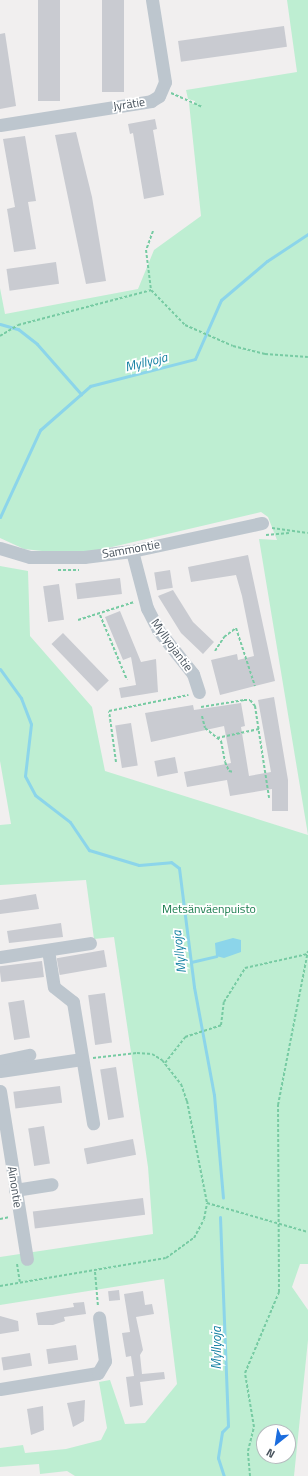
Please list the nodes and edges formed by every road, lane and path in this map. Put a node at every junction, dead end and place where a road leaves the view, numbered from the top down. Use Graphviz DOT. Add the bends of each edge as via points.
graph roads {
  1 [pos="152,0"];
  2 [pos="170,93"];
  3 [pos="202,107"];
  4 [pos="0,125"];
  5 [pos="153,231"];
  6 [pos="151,290"];
  7 [pos="0,336"];
  8 [pos="308,357"];
  9 [pos="262,523"];
  10 [pos="308,533"];
  11 [pos="0,548"];
  12 [pos="132,551"];
  13 [pos="138,601"];
  14 [pos="100,616"];
  15 [pos="78,620"];
  16 [pos="215,651"];
  17 [pos="126,680"];
  18 [pos="255,686"];
  19 [pos="199,692"];
  20 [pos="201,707"];
  21 [pos="202,716"];
  22 [pos="259,729"];
  23 [pos="217,738"];
  24 [pos="116,762"];
  25 [pos="234,772"];
  26 [pos="269,798"];
  27 [pos="90,943"];
  28 [pos="48,950"];
  29 [pos="308,953"];
  30 [pos="0,957"];
  31 [pos="30,1056"];
  32 [pos="82,1059"];
  33 [pos="0,1061"];
  34 [pos="165,1063"];
  35 [pos="0,1071"];
  36 [pos="0,1091"];
  37 [pos="93,1123"];
  38 [pos="4,1150"];
  39 [pos="52,1184"];
  40 [pos="15,1190"];
  41 [pos="207,1203"];
  42 [pos="276,1225"];
  43 [pos="308,1232"];
  44 [pos="27,1259"];
  45 [pos="95,1272"];
  46 [pos="0,1286"];
  47 [pos="99,1316"];
  48 [pos="0,1389"];
  49 [pos="250,1476"];
  1 -- 4 [label="street, Jyrätie" via="165,82 158,96 151,101"];
  2 -- 3 [label="path"];
  5 -- 6 [label="path" via="146,250"];
  6 -- 7 [label="path" via="18,325"];
  6 -- 8 [label="path" via="185,325 203,333 265,354"];
  9 -- 10 [label="path" via="289,533"];
  9 -- 12 [label="street, Sammontie"];
  11 -- 12 [label="street, Sammontie" via="30,557 60,559"];
  12 -- 19 [label="street, Myllyojantie" via="147,608 158,630 193,674"];
  13 -- 14 [label="path"];
  14 -- 15 [label="path"];
  14 -- 17 [label="path"];
  16 -- 18 [label="path" via="224,636 236,628"];
  19 -- 24 [label="path" via="108,710"];
  20 -- 22 [label="path" via="250,700 255,706"];
  21 -- 23 [label="path" via="205,728"];
  22 -- 23 [label="path"];
  22 -- 26 [label="path"];
  23 -- 25 [label="path" via="229,771"];
  27 -- 28 [label="street"];
  28 -- 30 [label="street"];
  28 -- 32 [label="street" via="54,987 74,1002"];
  29 -- 34 [label="path" via="245,968 224,1002 221,1025 214,1030 185,1037"];
  29 -- 42 [label="path" via="278,1106"];
  31 -- 33 [label="street"];
  32 -- 34 [label="path" via="137,1053 152,1054"];
  32 -- 35 [label="street"];
  32 -- 37 [label="street"];
  34 -- 41 [label="path" via="181,1084 187,1101"];
  36 -- 38 [label="street, Ainontie"];
  38 -- 40 [label="street, Ainontie"];
  39 -- 40 [label="street"];
  40 -- 44 [label="street, Ainontie"];
  41 -- 42 [label="path"];
  41 -- 45 [label="path" via="201,1227 177,1254"];
  42 -- 43 [label="path"];
  42 -- 49 [label="path" via="282,1260 279,1292 244,1373 254,1427 248,1451"];
  45 -- 46 [label="path"];
  45 -- 47 [label="path"];
  47 -- 48 [label="street" via="105,1361 98,1373"];
}
